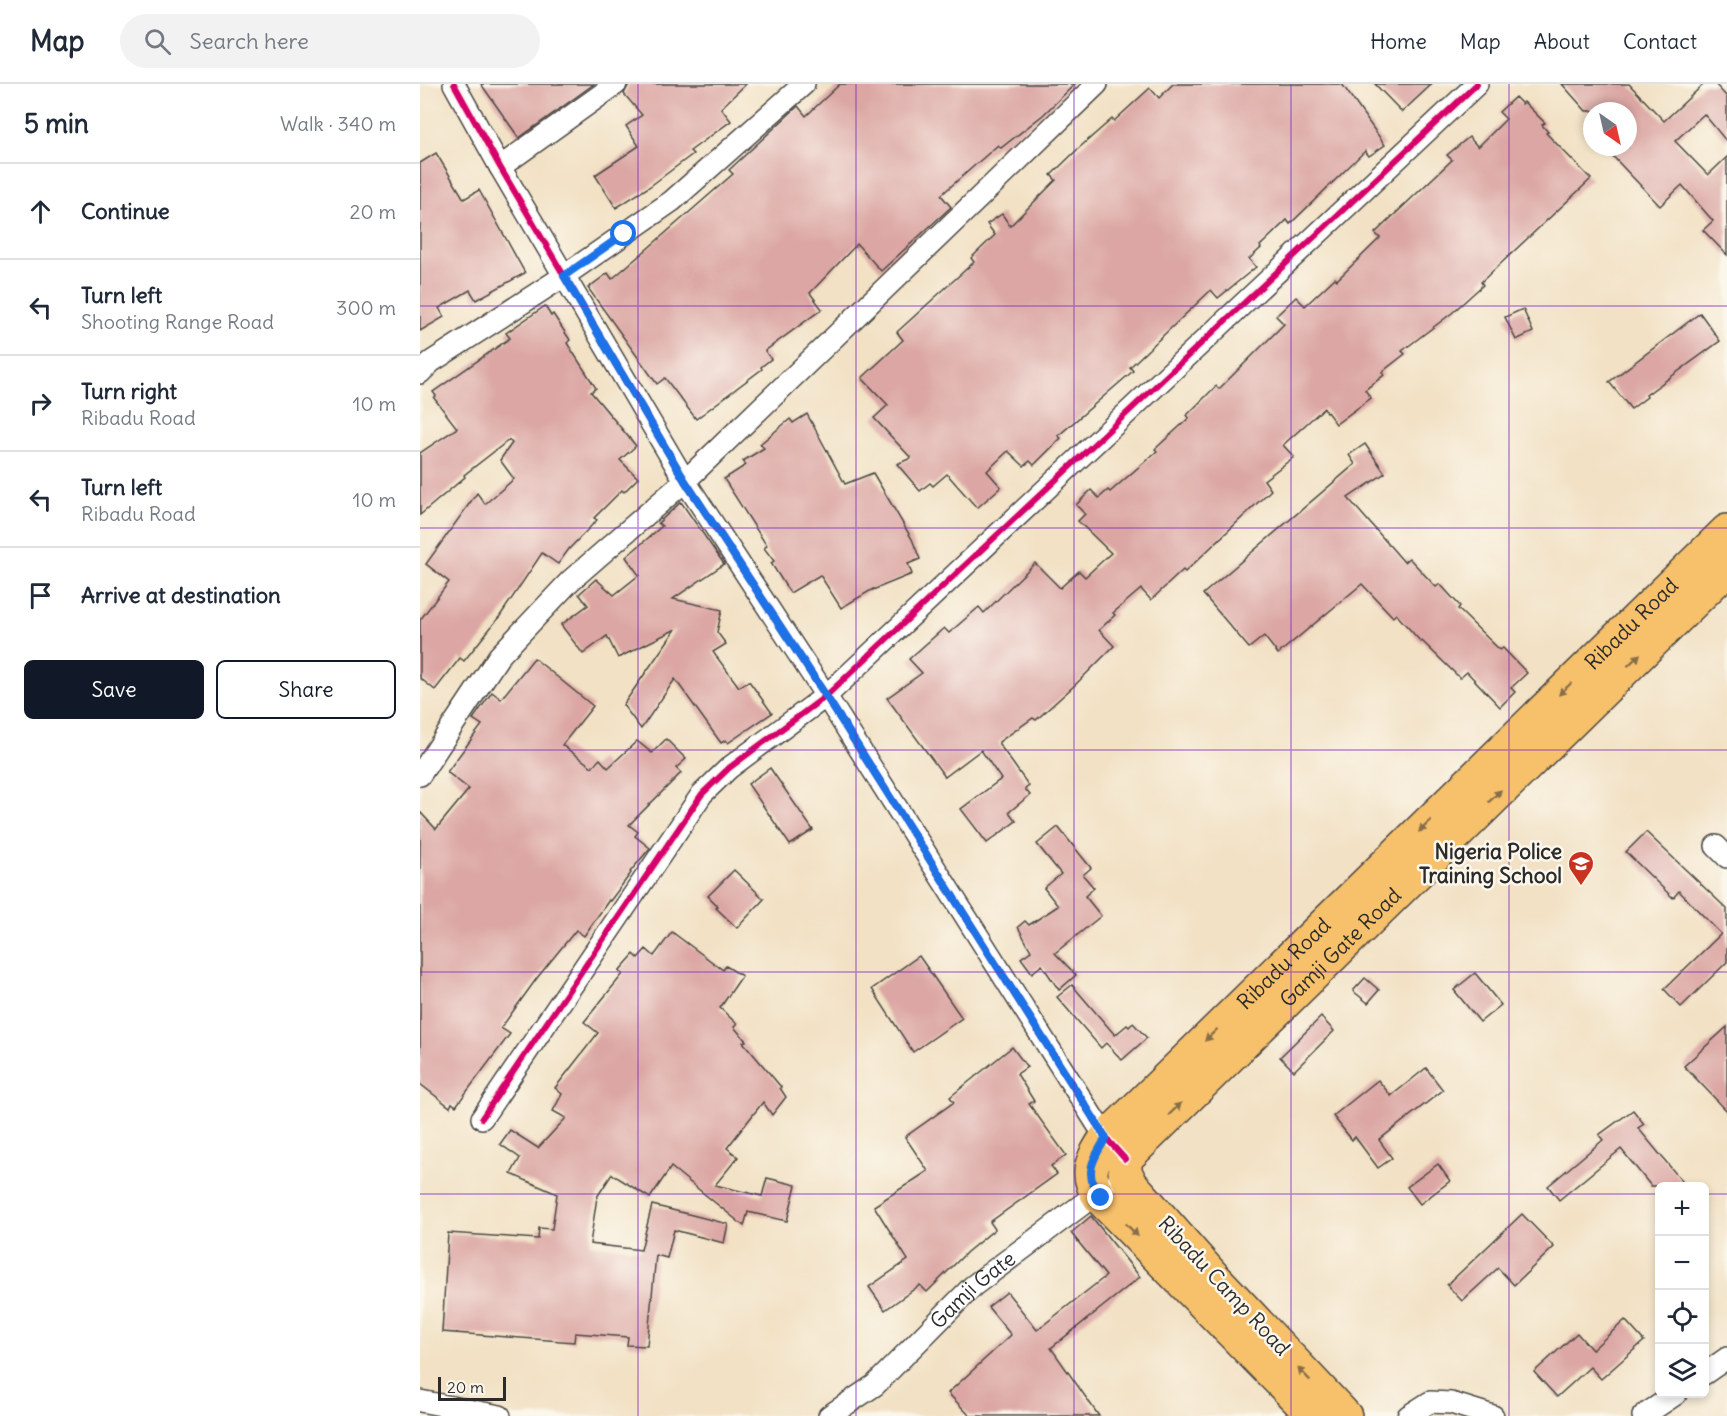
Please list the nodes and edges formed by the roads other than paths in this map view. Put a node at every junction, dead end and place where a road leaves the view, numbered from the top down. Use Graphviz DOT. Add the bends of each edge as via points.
graph roads {
  1 [pos="454,84"];
  2 [pos="616,84"];
  3 [pos="804,84"];
  4 [pos="1097,84"];
  5 [pos="1477,84"];
  6 [pos="500,167"];
  7 [pos="564,276"];
  8 [pos="420,373"];
  9 [pos="685,481"];
  10 [pos="1727,531"];
  11 [pos="1727,569"];
  12 [pos="826,696"];
  13 [pos="420,775"];
  14 [pos="482,1118"];
  15 [pos="1122,1155"];
  16 [pos="1097,1194"];
  17 [pos="1727,1358"];
  18 [pos="1709,1371"];
  19 [pos="1670,1398"];
  20 [pos="420,1401"];
  21 [pos="500,1416"];
  22 [pos="829,1416"];
  23 [pos="1314,1416"];
  24 [pos="1345,1416"];
  25 [pos="1408,1416"];
  26 [pos="1493,1416"];
  27 [pos="1643,1416"];
  1 -- 6 [label="street"];
  2 -- 6 [label="street"];
  3 -- 7 [label="street" via="672,201"];
  4 -- 9 [label="street"];
  5 -- 12 [label="street"];
  6 -- 7 [label="street"];
  7 -- 8 [label="street"];
  7 -- 9 [label="street"];
  9 -- 12 [label="street"];
  9 -- 13 [label="street" via="570,581 500,656"];
  10 -- 15 [label="main road, Ribadu Road, one-way"];
  15 -- 11 [label="main road, Gamji Gate Road, one-way"];
  12 -- 14 [label="street" via="729,768 702,794"];
  12 -- 15 [label="street"];
  15 -- 16 [label="main road, Ribadu Road" via="1094,1156 1091,1180"];
  24 -- 15 [label="main road, Ribadu Camp Road, one-way" via="1209,1274 1136,1188"];
  16 -- 22 [label="street, Gamji Gate" via="974,1286 875,1385"];
  16 -- 23 [label="main road, one-way"];
  17 -- 18 [label="street"];
  19 -- 27 [label="street"];
  20 -- 21 [label="street"];
  25 -- 26 [label="street" via="1430,1402 1450,1403"];
}
